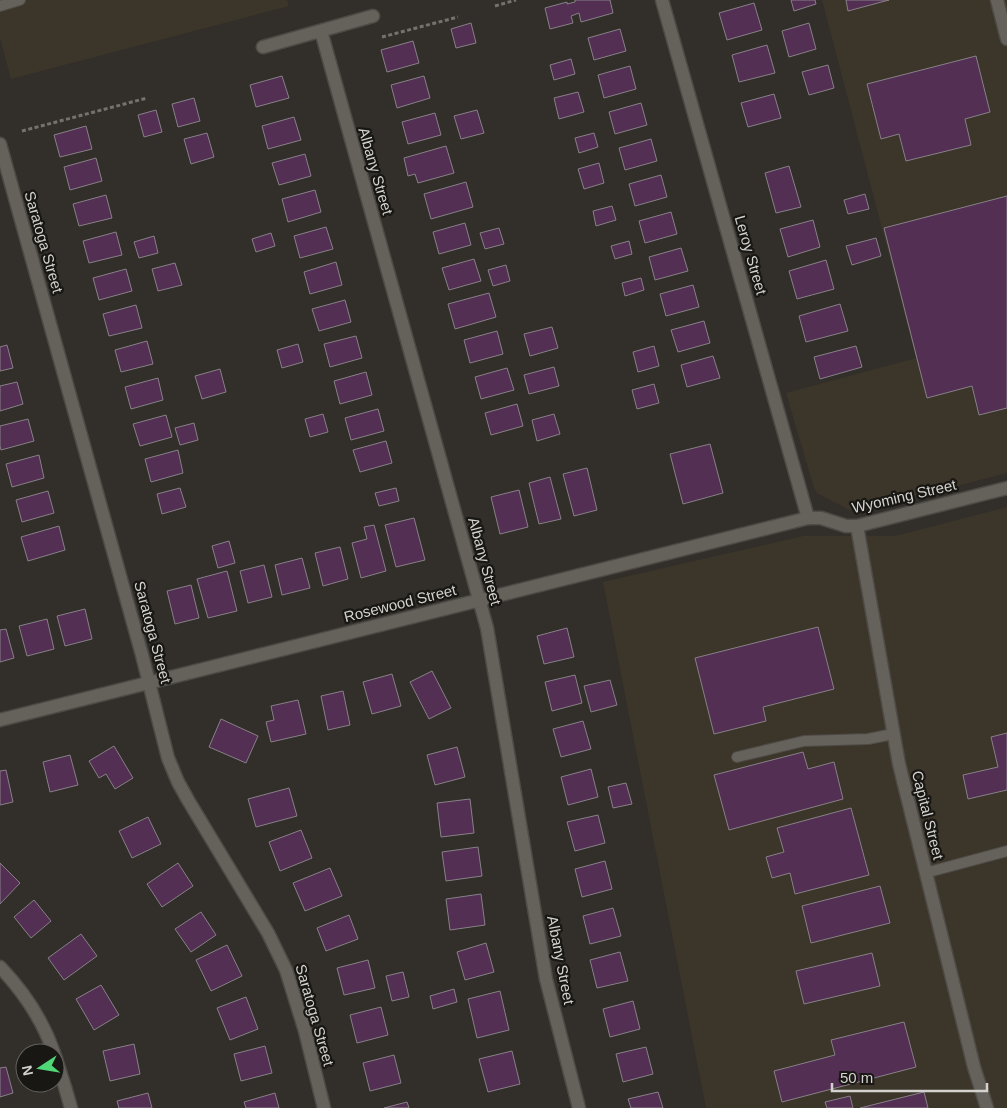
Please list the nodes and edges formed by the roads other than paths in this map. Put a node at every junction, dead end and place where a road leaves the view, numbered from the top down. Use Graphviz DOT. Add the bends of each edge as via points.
graph roads {
  1 [pos="20,0"];
  2 [pos="662,0"];
  3 [pos="997,0"];
  4 [pos="0,6"];
  5 [pos="373,16"];
  6 [pos="321,31"];
  7 [pos="1007,38"];
  8 [pos="263,47"];
  9 [pos="0,144"];
  10 [pos="1007,488"];
  11 [pos="808,518"];
  12 [pos="857,526"];
  13 [pos="480,600"];
  14 [pos="150,682"];
  15 [pos="0,720"];
  16 [pos="893,734"];
  17 [pos="737,757"];
  18 [pos="1007,851"];
  19 [pos="925,873"];
  20 [pos="0,967"];
  21 [pos="51,1043"];
  22 [pos="65,1087"];
  23 [pos="70,1108"];
  24 [pos="324,1108"];
  25 [pos="578,1108"];
  26 [pos="987,1108"];
  1 -- 4 [label="lane"];
  2 -- 11 [label="street, Leroy Street"];
  3 -- 7 [label="street"];
  5 -- 6 [label="street"];
  6 -- 8 [label="street"];
  6 -- 13 [label="street, Albany Street"];
  9 -- 14 [label="street, Saratoga Street"];
  10 -- 12 [label="street, Wyoming Street"];
  11 -- 12 [label="street, Wyoming Street"];
  11 -- 13 [label="street, Rosewood Street"];
  12 -- 16 [label="street, Capital Street"];
  13 -- 14 [label="street, Rosewood Street"];
  13 -- 25 [label="street, Albany Street" via="546,979"];
  14 -- 15 [label="street, Rosewood Street"];
  14 -- 24 [label="street, Saratoga Street" via="168,758 178,782 268,932 286,970"];
  16 -- 17 [label="lane" via="804,741"];
  16 -- 19 [label="street, Capital Street"];
  18 -- 19 [label="lane"];
  19 -- 26 [label="street, Capital Street"];
  20 -- 21 [label="street" via="38,1016"];
  22 -- 23 [label="street"];
}
